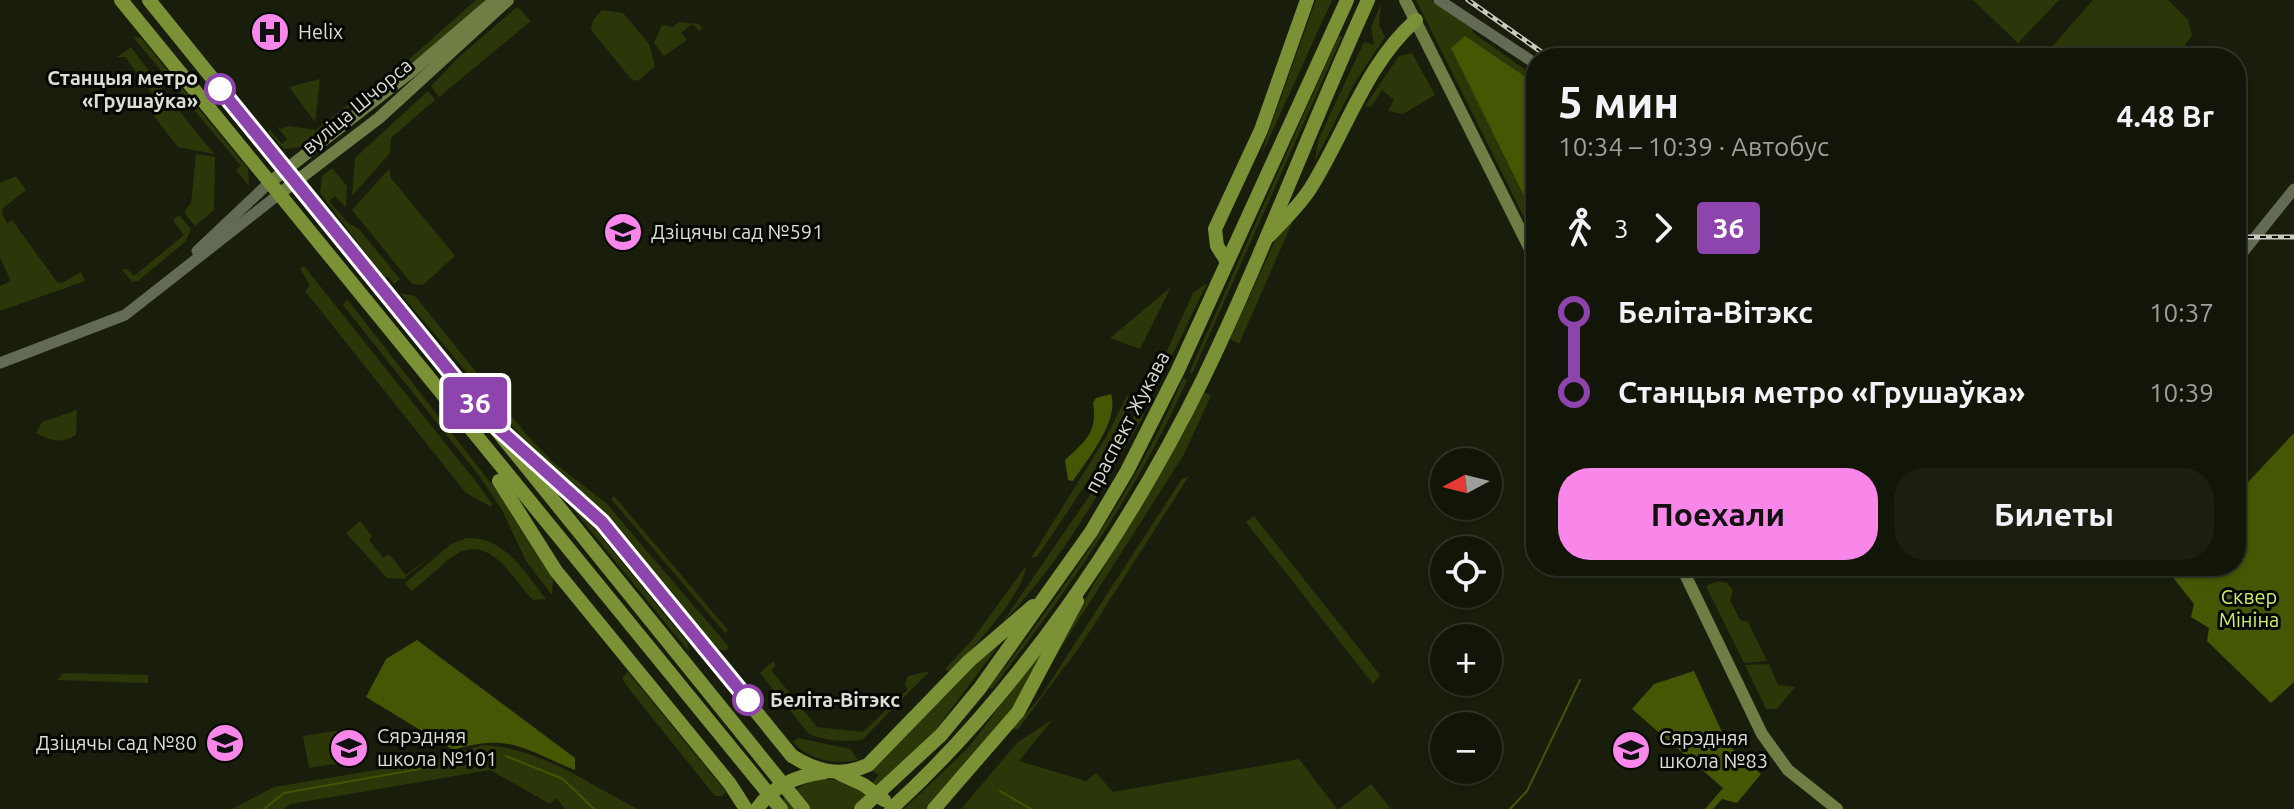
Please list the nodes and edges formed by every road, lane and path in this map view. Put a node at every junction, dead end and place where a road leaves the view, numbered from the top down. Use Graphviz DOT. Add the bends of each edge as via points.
graph roads {
  1 [pos="121,0"];
  2 [pos="149,0"];
  3 [pos="495,0"];
  4 [pos="508,0"];
  5 [pos="1307,0"];
  6 [pos="1347,0"];
  7 [pos="1368,0"];
  8 [pos="1405,0"];
  9 [pos="1439,0"];
  10 [pos="1416,20"];
  11 [pos="1526,58"];
  12 [pos="1248,157"];
  13 [pos="1273,166"];
  14 [pos="284,170"];
  15 [pos="1290,175"];
  16 [pos="295,183"];
  17 [pos="273,189"];
  18 [pos="1310,189"];
  19 [pos="2294,189"];
  20 [pos="1526,232"];
  21 [pos="1261,246"];
  22 [pos="2246,249"];
  23 [pos="1226,260"];
  24 [pos="0,363"];
  25 [pos="489,420"];
  26 [pos="473,436"];
  27 [pos="1089,576"];
  28 [pos="1686,576"];
  29 [pos="1054,587"];
  30 [pos="831,772"];
  31 [pos="746,809"];
  32 [pos="757,809"];
  33 [pos="781,809"];
  34 [pos="803,809"];
  35 [pos="861,809"];
  36 [pos="891,809"];
  37 [pos="934,809"];
  38 [pos="1837,809"];
  1 -- 17 [label="main road"];
  2 -- 14 [label="main road"];
  3 -- 14 [label="main road, вуліца Шчорса"];
  4 -- 16 [label="main road, вуліца Шчорса" via="379,118"];
  5 -- 12 [label="main road"];
  6 -- 13 [label="main road, праспект Жукава"];
  7 -- 15 [label="main road"];
  8 -- 10 [label="main road"];
  9 -- 11 [label="street"];
  10 -- 18 [label="main road" via="1394,39 1369,78"];
  10 -- 20 [label="main road"];
  12 -- 13 [label="main road" via="1257,170"];
  12 -- 23 [label="main road" via="1215,229"];
  13 -- 23 [label="main road, праспект Жукава"];
  14 -- 16 [label="main road"];
  14 -- 17 [label="main road, вуліца Шчорса"];
  15 -- 18 [label="main road" via="1294,196"];
  15 -- 21 [label="main road"];
  16 -- 17 [label="main road, вуліца Шчорса"];
  16 -- 25 [label="main road"];
  17 -- 24 [label="street, вуліца Шчорса" via="125,315"];
  17 -- 26 [label="main road"];
  18 -- 21 [label="main road"];
  19 -- 22 [label="street"];
  21 -- 27 [label="main road" via="1202,382"];
  23 -- 29 [label="main road, праспект Жукава" via="1133,459"];
  25 -- 30 [label="main road" via="602,522 792,756"];
  25 -- 34 [label="main road"];
  26 -- 31 [label="main road" via="548,560"];
  26 -- 33 [label="main road"];
  27 -- 36 [label="main road" via="973,728"];
  27 -- 37 [label="main road" via="1018,712"];
  28 -- 38 [label="main road" via="1769,744 1788,770"];
  29 -- 30 [label="main road" via="969,661 868,765"];
  29 -- 35 [label="main road, праспект Жукава" via="941,735"];
  30 -- 32 [label="main road" via="785,783"];
  30 -- 36 [label="main road" via="853,778"];
}
